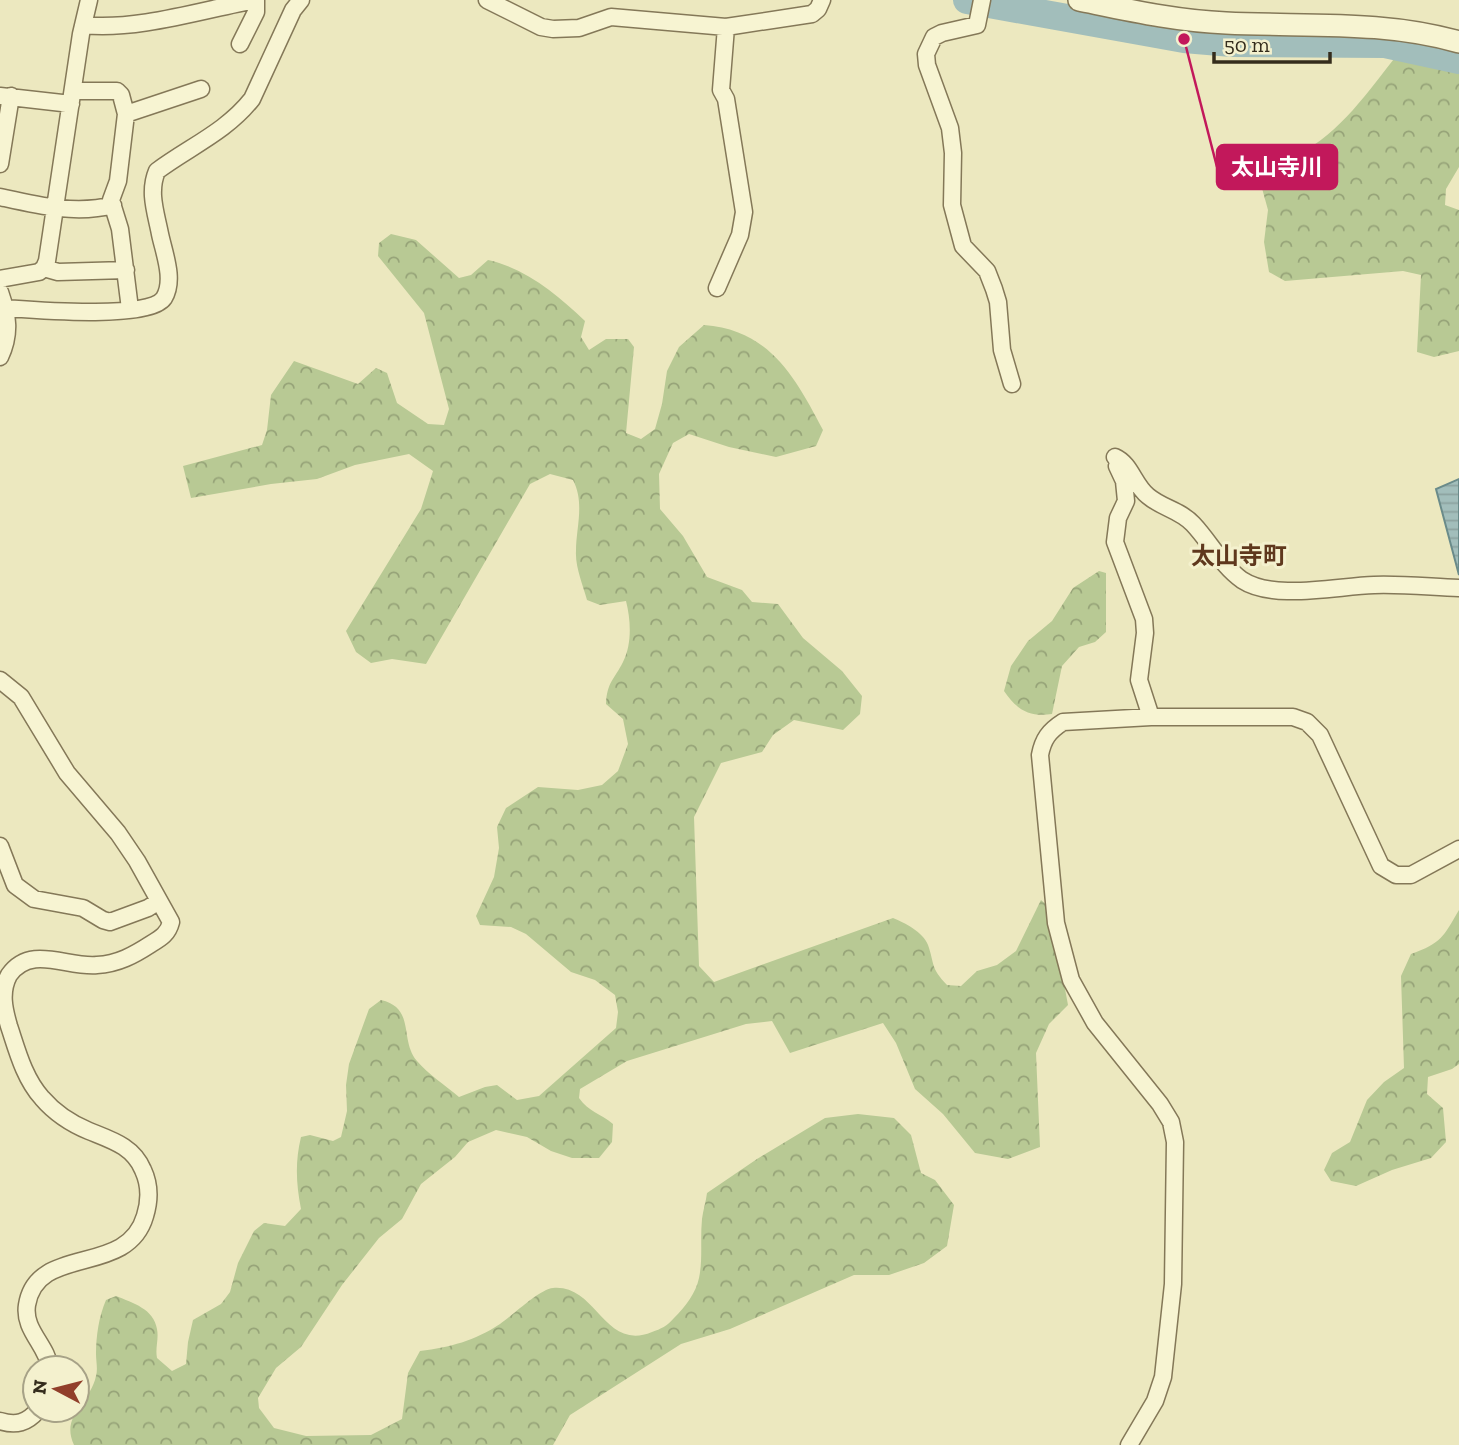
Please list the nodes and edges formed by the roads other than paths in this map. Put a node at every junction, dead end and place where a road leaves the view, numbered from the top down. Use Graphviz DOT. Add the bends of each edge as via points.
graph roads {
  1 [pos="89,0"];
  2 [pos="172,0"];
  3 [pos="256,0"];
  4 [pos="301,0"];
  5 [pos="487,0"];
  6 [pos="822,0"];
  7 [pos="1079,0"];
  8 [pos="981,3"];
  9 [pos="169,17"];
  10 [pos="83,25"];
  11 [pos="726,27"];
  12 [pos="1459,42"];
  13 [pos="240,44"];
  14 [pos="201,89"];
  15 [pos="6,96"];
  16 [pos="72,97"];
  17 [pos="126,114"];
  18 [pos="0,164"];
  19 [pos="0,197"];
  20 [pos="113,205"];
  21 [pos="55,207"];
  22 [pos="44,268"];
  23 [pos="126,270"];
  24 [pos="0,279"];
  25 [pos="717,288"];
  26 [pos="0,292"];
  27 [pos="5,309"];
  28 [pos="130,309"];
  29 [pos="0,357"];
  30 [pos="1012,384"];
  31 [pos="1459,588"];
  32 [pos="0,680"];
  33 [pos="1151,718"];
  34 [pos="0,846"];
  35 [pos="1459,849"];
  36 [pos="159,901"];
  37 [pos="46,1354"];
  38 [pos="0,1422"];
  39 [pos="21,1423"];
  40 [pos="1129,1445"];
  1 -- 10 [label="street"];
  2 -- 9 [label="street"];
  3 -- 9 [label="street"];
  3 -- 13 [label="street" via="256,12"];
  4 -- 28 [label="street" via="243,111 157,171 152,188 169,285 158,304"];
  5 -- 11 [label="street" via="553,29 579,28 611,17"];
  6 -- 11 [label="street" via="812,14"];
  7 -- 12 [label="street" via="1172,18 1363,25"];
  8 -- 30 [label="street" via="977,25 934,37 926,54 950,128 953,205 963,246 987,271 994,289"];
  9 -- 10 [label="street" via="127,25"];
  10 -- 16 [label="street"];
  11 -- 25 [label="street" via="721,90 744,212 740,235"];
  14 -- 17 [label="street"];
  15 -- 16 [label="street"];
  15 -- 18 [label="street"];
  16 -- 17 [label="street" via="117,91"];
  16 -- 21 [label="street"];
  17 -- 20 [label="street"];
  19 -- 21 [label="street"];
  20 -- 21 [label="street" via="87,211"];
  20 -- 23 [label="street"];
  21 -- 22 [label="street"];
  22 -- 23 [label="street" via="58,272"];
  22 -- 24 [label="street"];
  23 -- 28 [label="street"];
  26 -- 27 [label="street"];
  27 -- 28 [label="street" via="74,313"];
  27 -- 29 [label="street" via="7,337"];
  31 -- 33 [label="street" via="1374,585 1298,590 1256,586 1231,571 1180,512 1148,496 1124,461 1115,457 1126,501 1115,541 1144,618 1139,680"];
  32 -- 36 [label="street" via="21,697 66,773 118,833"];
  33 -- 35 [label="street" via="1293,717 1307,722 1320,735 1381,866 1396,875 1411,876"];
  33 -- 40 [label="street" via="1063,722 1051,730 1040,755 1056,923 1072,980 1095,1023 1160,1104 1171,1122 1175,1142 1173,1284 1163,1377"];
  34 -- 36 [label="street" via="15,885 34,899 83,908 110,922"];
  36 -- 37 [label="street" via="171,922 169,930 130,958 85,966 34,958 10,972 4,982 2,1004 22,1063 42,1098 73,1123 124,1146 136,1157 148,1184 144,1223 129,1242 105,1256 53,1269 33,1287 26,1307 29,1327"];
  38 -- 39 [label="street"];
}
